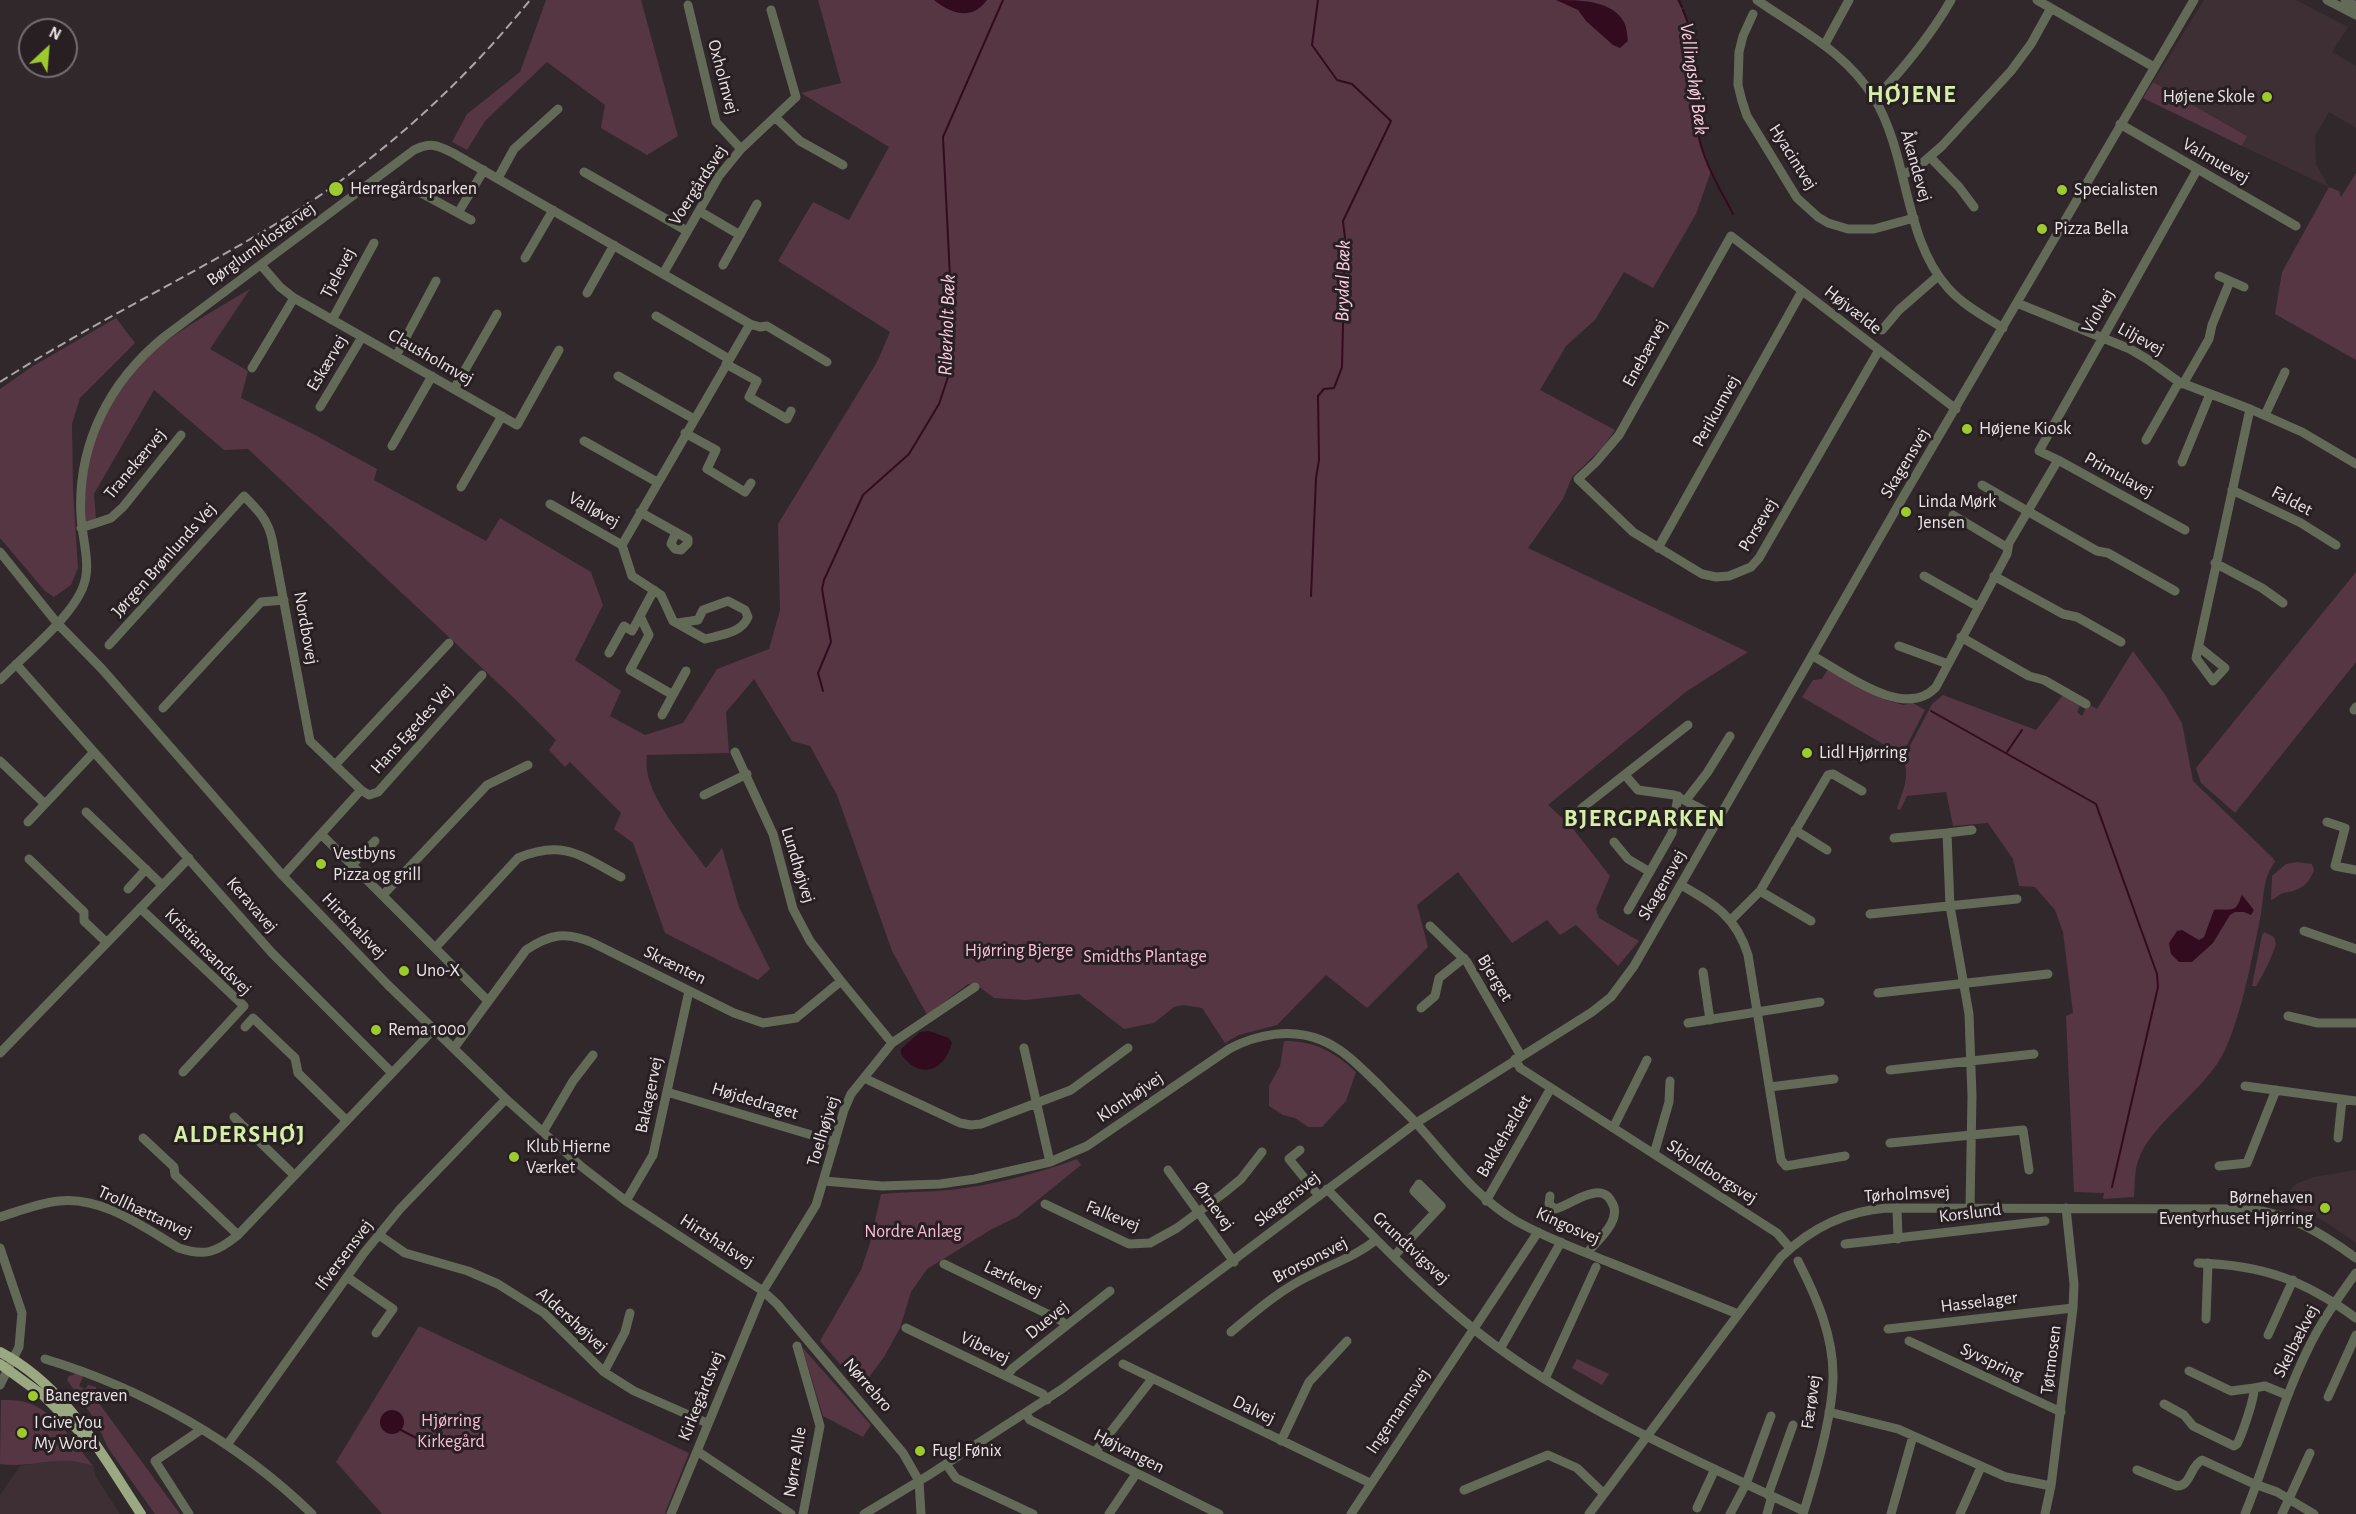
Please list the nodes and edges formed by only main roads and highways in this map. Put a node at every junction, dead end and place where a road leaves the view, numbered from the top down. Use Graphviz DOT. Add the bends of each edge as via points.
graph roads {
  1 [pos="0,1352"];
  2 [pos="7,1364"];
  3 [pos="141,1514"];
  1 -- 2 [label="main road"];
  2 -- 3 [label="main road" via="45,1384 70,1408"];
}
